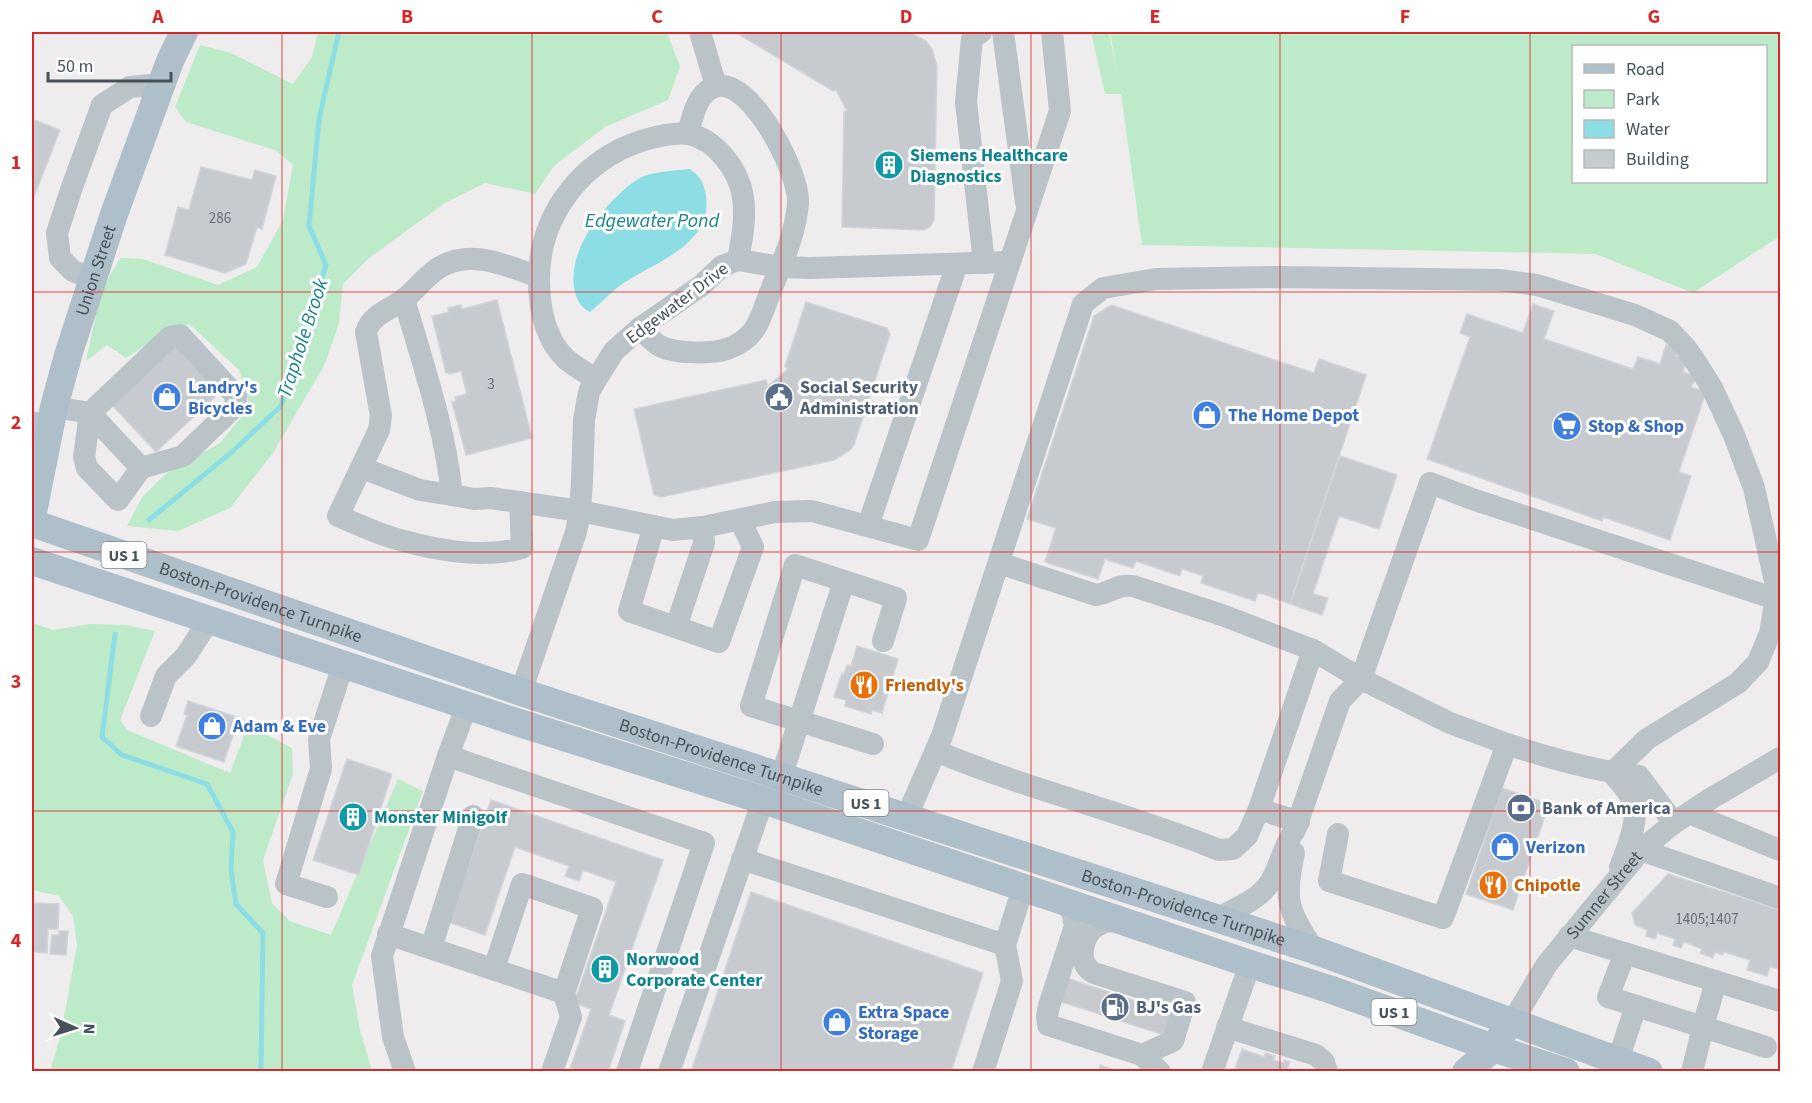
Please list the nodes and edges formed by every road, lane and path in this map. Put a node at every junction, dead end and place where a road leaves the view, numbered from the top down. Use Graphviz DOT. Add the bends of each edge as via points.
graph roads {
  1 [pos="184,32"];
  2 [pos="700,32"];
  3 [pos="981,32"];
  4 [pos="1003,32"];
  5 [pos="1052,32"];
  6 [pos="162,84"];
  7 [pos="716,86"];
  8 [pos="688,134"];
  9 [pos="1027,209"];
  10 [pos="738,260"];
  11 [pos="1009,262"];
  12 [pos="984,263"];
  13 [pos="957,264"];
  14 [pos="781,267"];
  15 [pos="539,277"];
  16 [pos="94,279"];
  17 [pos="404,299"];
  18 [pos="640,328"];
  19 [pos="596,380"];
  20 [pos="90,413"];
  21 [pos="45,419"];
  22 [pos="141,468"];
  23 [pos="362,468"];
  24 [pos="452,495"];
  25 [pos="520,502"];
  26 [pos="580,511"];
  27 [pos="32,517"];
  28 [pos="740,520"];
  29 [pos="32,523"];
  30 [pos="654,526"];
  31 [pos="868,526"];
  32 [pos="703,527"];
  33 [pos="32,561"];
  34 [pos="999,563"];
  35 [pos="844,581"];
  36 [pos="1776,599"];
  37 [pos="209,620"];
  38 [pos="676,627"];
  39 [pos="883,641"];
  40 [pos="1313,650"];
  41 [pos="343,665"];
  42 [pos="1361,679"];
  43 [pos="521,692"];
  44 [pos="467,705"];
  45 [pos="152,716"];
  46 [pos="799,720"];
  47 [pos="873,744"];
  48 [pos="1507,744"];
  49 [pos="936,751"];
  50 [pos="447,756"];
  51 [pos="1780,758"];
  52 [pos="1612,773"];
  53 [pos="782,776"];
  54 [pos="762,800"];
  55 [pos="1259,809"];
  56 [pos="473,816"];
  57 [pos="906,816"];
  58 [pos="1681,818"];
  59 [pos="1297,826"];
  60 [pos="1338,834"];
  61 [pos="1641,850"];
  62 [pos="1780,850"];
  63 [pos="742,859"];
  64 [pos="1612,884"];
  65 [pos="1023,888"];
  66 [pos="327,897"];
  67 [pos="1780,898"];
  68 [pos="1062,900"];
  69 [pos="1218,918"];
  70 [pos="1122,920"];
  71 [pos="388,934"];
  72 [pos="1569,936"];
  73 [pos="1005,945"];
  74 [pos="431,948"];
  75 [pos="1314,950"];
  76 [pos="1625,953"];
  77 [pos="1250,964"];
  78 [pos="494,969"];
  79 [pos="1716,981"];
  80 [pos="564,993"];
  81 [pos="1780,1001"];
  82 [pos="1636,1006"];
  83 [pos="1513,1021"];
  84 [pos="1227,1027"];
  85 [pos="1703,1028"];
  86 [pos="1250,1034"];
  87 [pos="1766,1047"];
  88 [pos="1493,1048"];
  89 [pos="1142,1055"];
  90 [pos="1618,1060"];
  91 [pos="405,1071"];
  92 [pos="552,1071"];
  93 [pos="627,1071"];
  94 [pos="669,1071"];
  95 [pos="983,1071"];
  96 [pos="1160,1071"];
  97 [pos="1212,1071"];
  98 [pos="1313,1071"];
  99 [pos="1327,1071"];
  100 [pos="1466,1071"];
  101 [pos="1566,1071"];
  102 [pos="1649,1071"];
  103 [pos="1692,1071"];
  1 -- 6 [label="main road, Union Street"];
  2 -- 7 [label="street"];
  3 -- 12 [label="street" via="972,38 966,102"];
  4 -- 9 [label="street"];
  5 -- 9 [label="street" via="1060,111"];
  6 -- 16 [label="main road, Union Street"];
  6 -- 16 [label="street" via="130,87 102,105 72,187 57,233 60,258 73,271"];
  7 -- 8 [label="street" via="693,112"];
  7 -- 14 [label="street" via="737,91 758,111 794,177 798,202"];
  8 -- 10 [label="street, Edgewater Drive" via="708,141 725,158 743,195"];
  8 -- 15 [label="street" via="659,136 628,146 612,153 579,179 550,223 542,245"];
  9 -- 11 [label="street"];
  10 -- 14 [label="street"];
  10 -- 18 [label="street, Edgewater Drive" via="722,266 702,285"];
  11 -- 12 [label="street"];
  11 -- 31 [label="street" via="918,540"];
  12 -- 13 [label="street"];
  13 -- 14 [label="street"];
  13 -- 31 [label="street"];
  14 -- 18 [label="street" via="753,334 736,346 718,352 682,351 659,346"];
  15 -- 17 [label="street" via="492,261 461,259 438,268"];
  15 -- 19 [label="street" via="541,306 554,342 566,359"];
  16 -- 21 [label="main road, Union Street"];
  17 -- 23 [label="street" via="369,321 366,332 381,416"];
  17 -- 24 [label="street" via="448,457"];
  18 -- 19 [label="street, Edgewater Drive" via="614,351"];
  19 -- 26 [label="street, Edgewater Drive" via="589,392 584,420"];
  20 -- 21 [label="street"];
  20 -- 22 [label="street"];
  20 -- 22 [label="street" via="84,458 87,468 118,500"];
  20 -- 22 [label="street" via="170,337 180,335 236,396 236,405 183,456"];
  21 -- 27 [label="main road, Union Street"];
  23 -- 24 [label="street" via="420,490"];
  23 -- 25 [label="street" via="338,516 388,536 442,549 508,552 522,548"];
  24 -- 25 [label="street"];
  25 -- 26 [label="street"];
  26 -- 30 [label="street"];
  26 -- 43 [label="street, Edgewater Drive"];
  28 -- 31 [label="street" via="775,512 812,512"];
  28 -- 32 [label="street"];
  28 -- 38 [label="street" via="753,547 719,642"];
  29 -- 43 [label="main road, Boston-Providence Turnpike / US 1"];
  30 -- 32 [label="street" via="673,530"];
  30 -- 38 [label="street" via="629,612"];
  32 -- 38 [label="street" via="704,543"];
  33 -- 37 [label="main road, Boston-Providence Turnpike / US 1"];
  34 -- 36 [label="street" via="1083,304 1102,288 1156,279 1500,280 1538,285 1635,315 1670,331 1686,348 1712,388 1754,488"];
  34 -- 40 [label="street" via="1096,595 1121,585 1133,586"];
  34 -- 49 [label="street"];
  35 -- 39 [label="street" via="896,598"];
  35 -- 46 [label="street"];
  35 -- 46 [label="street" via="795,565 751,706"];
  36 -- 42 [label="street" via="1430,483"];
  36 -- 52 [label="street" via="1770,633 1758,662 1738,683 1647,739"];
  37 -- 41 [label="main road, Boston-Providence Turnpike / US 1"];
  37 -- 45 [label="street" via="186,656 166,676"];
  40 -- 42 [label="street"];
  40 -- 55 [label="street"];
  41 -- 44 [label="main road, Boston-Providence Turnpike / US 1"];
  41 -- 66 [label="street" via="319,739 321,769 286,884"];
  42 -- 48 [label="street" via="1450,723"];
  42 -- 59 [label="street" via="1340,701"];
  43 -- 53 [label="main road, Boston-Providence Turnpike / US 1"];
  44 -- 50 [label="street"];
  44 -- 54 [label="main road, Boston-Providence Turnpike / US 1"];
  46 -- 47 [label="street"];
  46 -- 53 [label="street"];
  48 -- 52 [label="street"];
  48 -- 60 [label="street" via="1443,918 1329,881"];
  49 -- 55 [label="street" via="1219,850 1233,849 1247,836"];
  49 -- 57 [label="street"];
  50 -- 71 [label="street"];
  50 -- 93 [label="street" via="704,843"];
  51 -- 58 [label="street, Sumner Street"];
  52 -- 58 [label="street" via="1639,776"];
  52 -- 64 [label="street" via="1633,800 1635,810 1629,845"];
  53 -- 57 [label="main road, Boston-Providence Turnpike / US 1"];
  54 -- 63 [label="street"];
  54 -- 65 [label="main road, Boston-Providence Turnpike / US 1"];
  55 -- 59 [label="street"];
  56 -- 74 [label="street"];
  57 -- 69 [label="main road, Boston-Providence Turnpike / US 1"];
  58 -- 61 [label="street, Sumner Street"];
  58 -- 62 [label="street"];
  59 -- 69 [label="street" via="1271,881 1259,895"];
  59 -- 75 [label="street" via="1288,899 1296,924"];
  61 -- 64 [label="street, Sumner Street"];
  61 -- 67 [label="street"];
  63 -- 73 [label="street"];
  63 -- 94 [label="street"];
  64 -- 72 [label="street, Sumner Street"];
  65 -- 68 [label="main road, Boston-Providence Turnpike / US 1"];
  65 -- 73 [label="street"];
  68 -- 70 [label="main road, Boston-Providence Turnpike / US 1"];
  68 -- 89 [label="street" via="1072,912 1075,924 1047,1016 1048,1025"];
  69 -- 75 [label="main road, Boston-Providence Turnpike / US 1"];
  70 -- 77 [label="main road, Boston-Providence Turnpike / US 1"];
  70 -- 89 [label="street" via="1092,928 1083,948 1084,966 1094,973 1185,1002 1173,1041"];
  71 -- 74 [label="street"];
  71 -- 91 [label="street" via="382,956 393,1036"];
  72 -- 76 [label="street"];
  72 -- 83 [label="street, Sumner Street"];
  73 -- 95 [label="street" via="1012,981"];
  74 -- 78 [label="street"];
  75 -- 83 [label="main road, Boston-Providence Turnpike / US 1"];
  76 -- 79 [label="street"];
  76 -- 82 [label="street" via="1608,997"];
  77 -- 84 [label="street"];
  77 -- 88 [label="main road, Boston-Providence Turnpike / US 1"];
  78 -- 80 [label="street"];
  78 -- 80 [label="street" via="522,884 592,908"];
  79 -- 81 [label="street"];
  79 -- 85 [label="street"];
  80 -- 92 [label="street" via="571,1017"];
  82 -- 85 [label="street"];
  82 -- 90 [label="street"];
  83 -- 88 [label="main road, Sumner Street"];
  83 -- 90 [label="main road, Boston-Providence Turnpike / US 1"];
  84 -- 86 [label="street"];
  84 -- 97 [label="street"];
  85 -- 87 [label="street"];
  85 -- 103 [label="street"];
  86 -- 98 [label="street" via="1256,1045 1307,1063"];
  86 -- 99 [label="street" via="1316,1055"];
  88 -- 100 [label="main road, Sumner Street"];
  88 -- 101 [label="main road, Boston-Providence Turnpike / US 1"];
  89 -- 96 [label="street"];
  90 -- 102 [label="main road, Boston-Providence Turnpike / US 1"];
}
